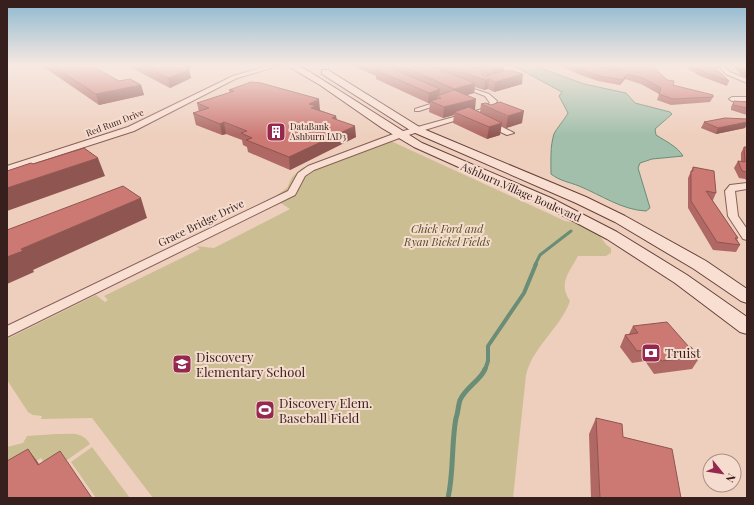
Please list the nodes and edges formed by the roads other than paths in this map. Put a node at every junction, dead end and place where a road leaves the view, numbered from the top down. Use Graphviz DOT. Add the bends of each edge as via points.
graph roads {
  1 [pos="212,89"];
  2 [pos="332,89"];
  3 [pos="353,89"];
  4 [pos="426,89"];
  5 [pos="472,89"];
  6 [pos="732,99"];
  7 [pos="747,99"];
  8 [pos="417,110"];
  9 [pos="469,115"];
  10 [pos="416,130"];
  11 [pos="510,133"];
  12 [pos="399,135"];
  13 [pos="7,169"];
  14 [pos="747,186"];
  15 [pos="747,237"];
  16 [pos="747,297"];
  17 [pos="747,327"];
  18 [pos="7,332"];
  1 -- 13 [label="street, Red Rum Drive" via="131,129"];
  2 -- 12 [label="main road, Ashburn Village Boulevard"];
  3 -- 10 [label="main road, Ashburn Village Boulevard"];
  4 -- 8 [label="street" via="449,100"];
  5 -- 9 [label="street, Grace Bridge Drive" via="494,101 491,107"];
  6 -- 7 [label="street"];
  9 -- 10 [label="street, Grace Bridge Drive"];
  9 -- 11 [label="street"];
  10 -- 12 [label="street, Grace Bridge Drive"];
  10 -- 16 [label="main road, Ashburn Village Boulevard" via="620,219 700,265"];
  12 -- 17 [label="main road, Ashburn Village Boulevard" via="557,206 614,236 673,273"];
  12 -- 18 [label="street, Grace Bridge Drive" via="311,168 301,175 292,193"];
  14 -- 15 [label="street" via="733,187 730,191 733,216"];
}
